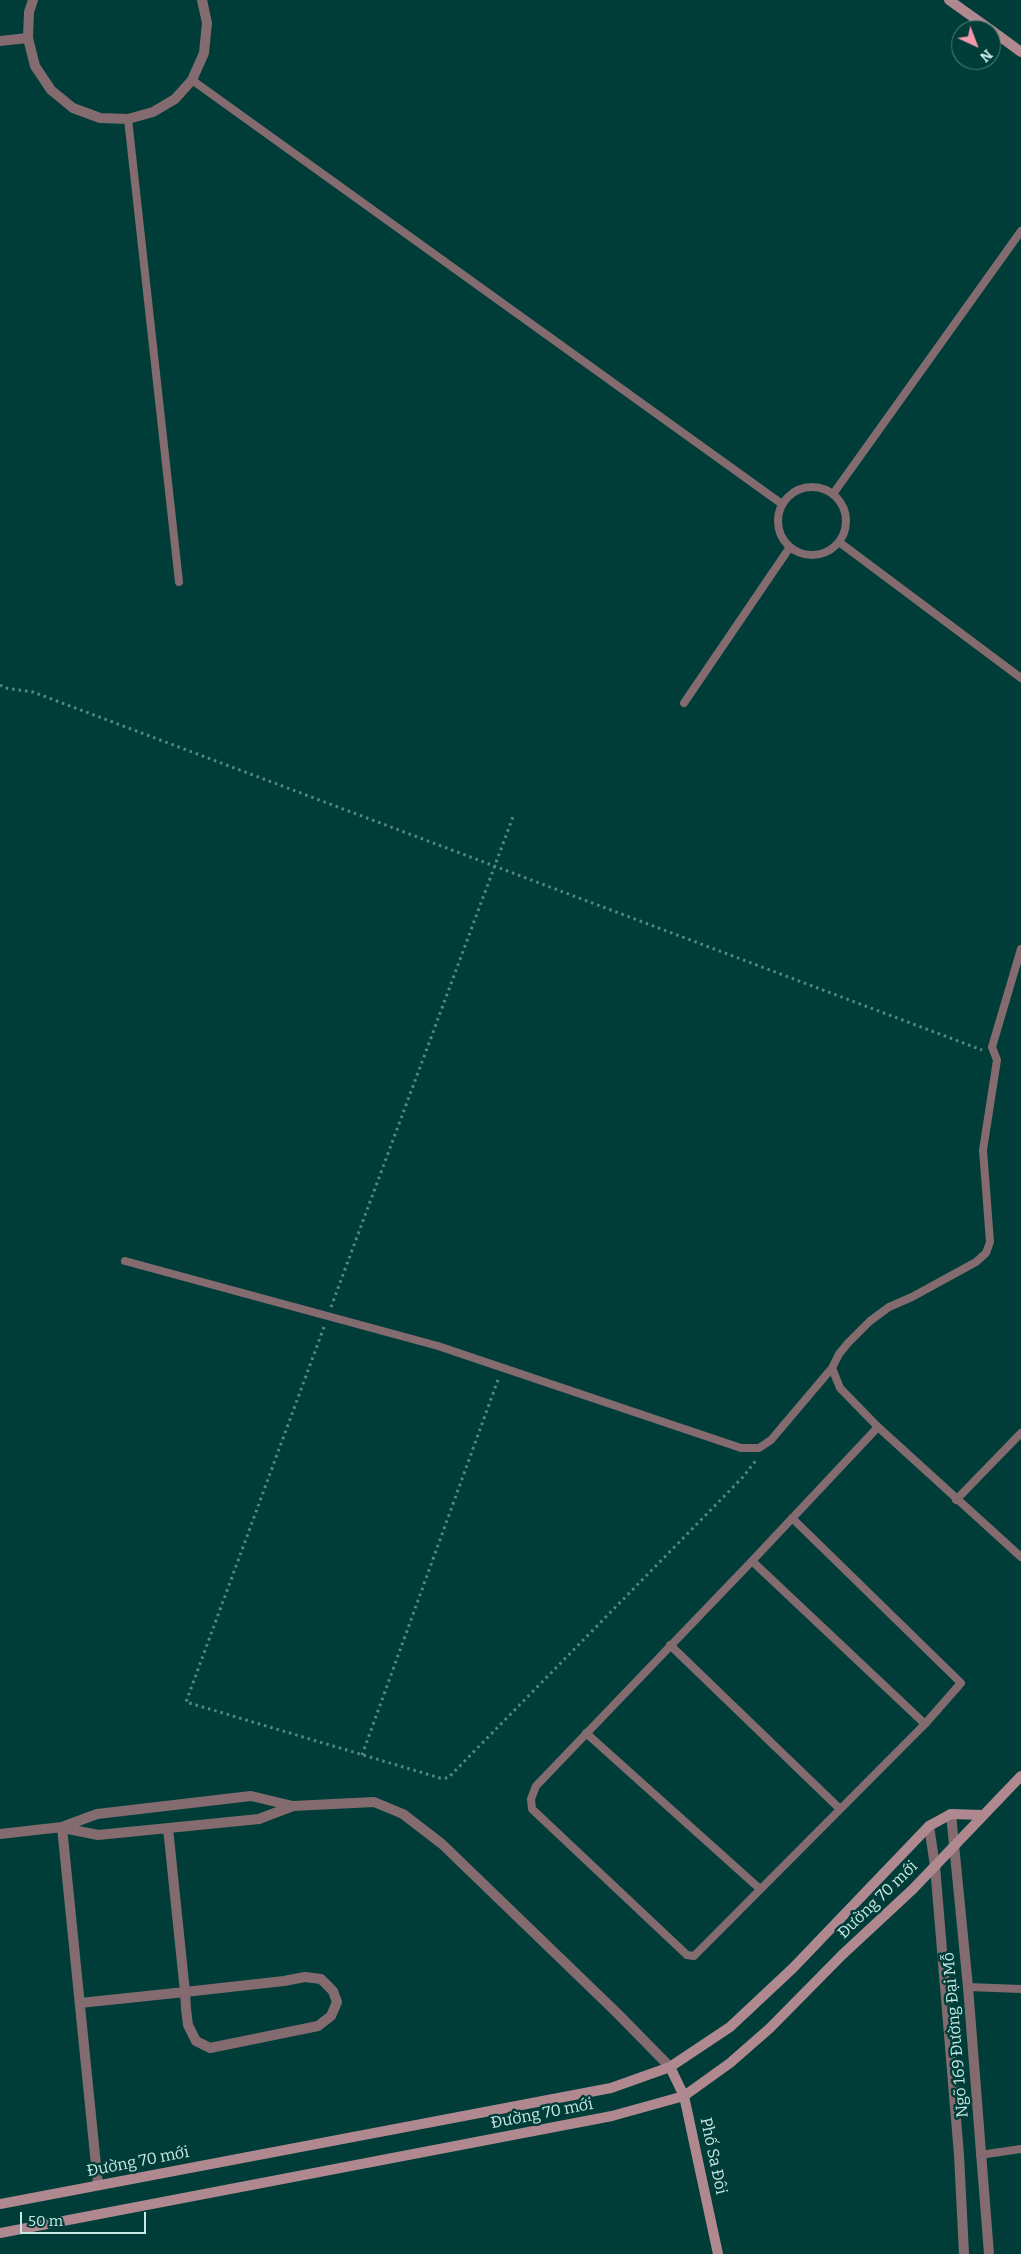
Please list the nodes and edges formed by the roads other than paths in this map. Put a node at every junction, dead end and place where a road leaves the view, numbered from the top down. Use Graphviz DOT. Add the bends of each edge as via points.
graph roads {
  1 [pos="33,0"];
  2 [pos="202,0"];
  3 [pos="949,0"];
  4 [pos="977,20"];
  5 [pos="1001,37"];
  6 [pos="28,38"];
  7 [pos="0,41"];
  8 [pos="1021,52"];
  9 [pos="192,80"];
  10 [pos="128,119"];
  11 [pos="1021,231"];
  12 [pos="833,494"];
  13 [pos="782,504"];
  14 [pos="839,542"];
  15 [pos="790,547"];
  16 [pos="179,582"];
  17 [pos="1021,678"];
  18 [pos="684,702"];
  19 [pos="1021,949"];
  20 [pos="125,1261"];
  21 [pos="832,1368"];
  22 [pos="878,1427"];
  23 [pos="1021,1433"];
  24 [pos="956,1500"];
  25 [pos="792,1518"];
  26 [pos="1021,1557"];
  27 [pos="752,1561"];
  28 [pos="670,1645"];
  29 [pos="925,1724"];
  30 [pos="586,1733"];
  31 [pos="1021,1776"];
  32 [pos="293,1806"];
  33 [pos="840,1808"];
  34 [pos="950,1814"];
  35 [pos="983,1815"];
  36 [pos="929,1826"];
  37 [pos="62,1827"];
  38 [pos="168,1828"];
  39 [pos="0,1834"];
  40 [pos="954,1844"];
  41 [pos="935,1866"];
  42 [pos="760,1889"];
  43 [pos="968,1986"];
  44 [pos="1021,1990"];
  45 [pos="185,1992"];
  46 [pos="80,2003"];
  47 [pos="670,2067"];
  48 [pos="684,2096"];
  49 [pos="1021,2149"];
  50 [pos="980,2154"];
  51 [pos="98,2185"];
  52 [pos="0,2204"];
  53 [pos="0,2233"];
  54 [pos="718,2254"];
  55 [pos="964,2254"];
  56 [pos="989,2254"];
  1 -- 6 [label="street"];
  2 -- 9 [label="street" via="207,23 204,53"];
  3 -- 4 [label="street"];
  5 -- 8 [label="street"];
  6 -- 7 [label="street"];
  6 -- 10 [label="street" via="35,66 50,90 73,108 100,118"];
  9 -- 10 [label="street" via="175,98 153,112"];
  9 -- 13 [label="lane"];
  10 -- 16 [label="lane"];
  11 -- 12 [label="lane"];
  12 -- 13 [label="lane" via="811,486 790,495"];
  12 -- 14 [label="lane" via="841,501 846,517"];
  13 -- 15 [label="lane" via="778,527"];
  14 -- 15 [label="lane" via="826,552 810,555"];
  14 -- 17 [label="lane"];
  15 -- 18 [label="lane"];
  19 -- 21 [label="lane" via="992,1047 997,1060 983,1150 990,1242 986,1253 976,1262 889,1307 870,1321 839,1354"];
  20 -- 21 [label="lane" via="438,1346 740,1448 759,1448 771,1440"];
  21 -- 22 [label="lane" via="840,1388"];
  22 -- 24 [label="lane"];
  22 -- 25 [label="lane"];
  23 -- 24 [label="lane"];
  24 -- 26 [label="lane"];
  25 -- 27 [label="lane"];
  25 -- 29 [label="lane" via="961,1683"];
  27 -- 28 [label="lane"];
  27 -- 29 [label="lane"];
  28 -- 30 [label="lane"];
  28 -- 33 [label="lane"];
  29 -- 33 [label="lane"];
  30 -- 42 [label="lane"];
  30 -- 42 [label="lane" via="536,1786 530,1799 532,1809 687,1955 694,1956"];
  31 -- 35 [label="street, Đường 70 mới"];
  32 -- 37 [label="street" via="251,1796 97,1814"];
  32 -- 38 [label="street" via="259,1819"];
  32 -- 47 [label="street" via="374,1802 403,1814 442,1844"];
  33 -- 42 [label="lane"];
  34 -- 35 [label="street"];
  34 -- 36 [label="street, Đường 70 mới"];
  34 -- 40 [label="street, Ngõ 169 Đường Đại Mỗ"];
  35 -- 40 [label="street, Đường 70 mới"];
  36 -- 41 [label="street, Ngõ 169 Đường Đại Mỗ"];
  36 -- 47 [label="street, Đường 70 mới" via="793,1968 730,2027"];
  37 -- 38 [label="street" via="98,1835"];
  37 -- 39 [label="street"];
  37 -- 46 [label="street"];
  38 -- 45 [label="street"];
  40 -- 41 [label="street, Đường 70 mới"];
  40 -- 43 [label="street, Ngõ 169 Đường Đại Mỗ"];
  41 -- 48 [label="street, Đường 70 mới" via="770,2028 730,2063"];
  41 -- 55 [label="street, Ngõ 169 Đường Đại Mỗ" via="960,2156"];
  43 -- 44 [label="lane"];
  43 -- 50 [label="street, Ngõ 169 Đường Đại Mỗ"];
  45 -- 45 [label="street" via="188,2025 196,2041 210,2048 318,2026 330,2016 337,2002 333,1991 322,1979 305,1978"];
  45 -- 46 [label="street"];
  46 -- 51 [label="street"];
  47 -- 48 [label="street, Phố Sa Đôi"];
  47 -- 51 [label="street, Đường 70 mới" via="612,2088"];
  48 -- 53 [label="street, Đường 70 mới" via="612,2116"];
  48 -- 54 [label="street, Phố Sa Đôi"];
  49 -- 50 [label="lane"];
  50 -- 56 [label="street, Ngõ 169 Đường Đại Mỗ"];
  51 -- 52 [label="street, Đường 70 mới"];
}
